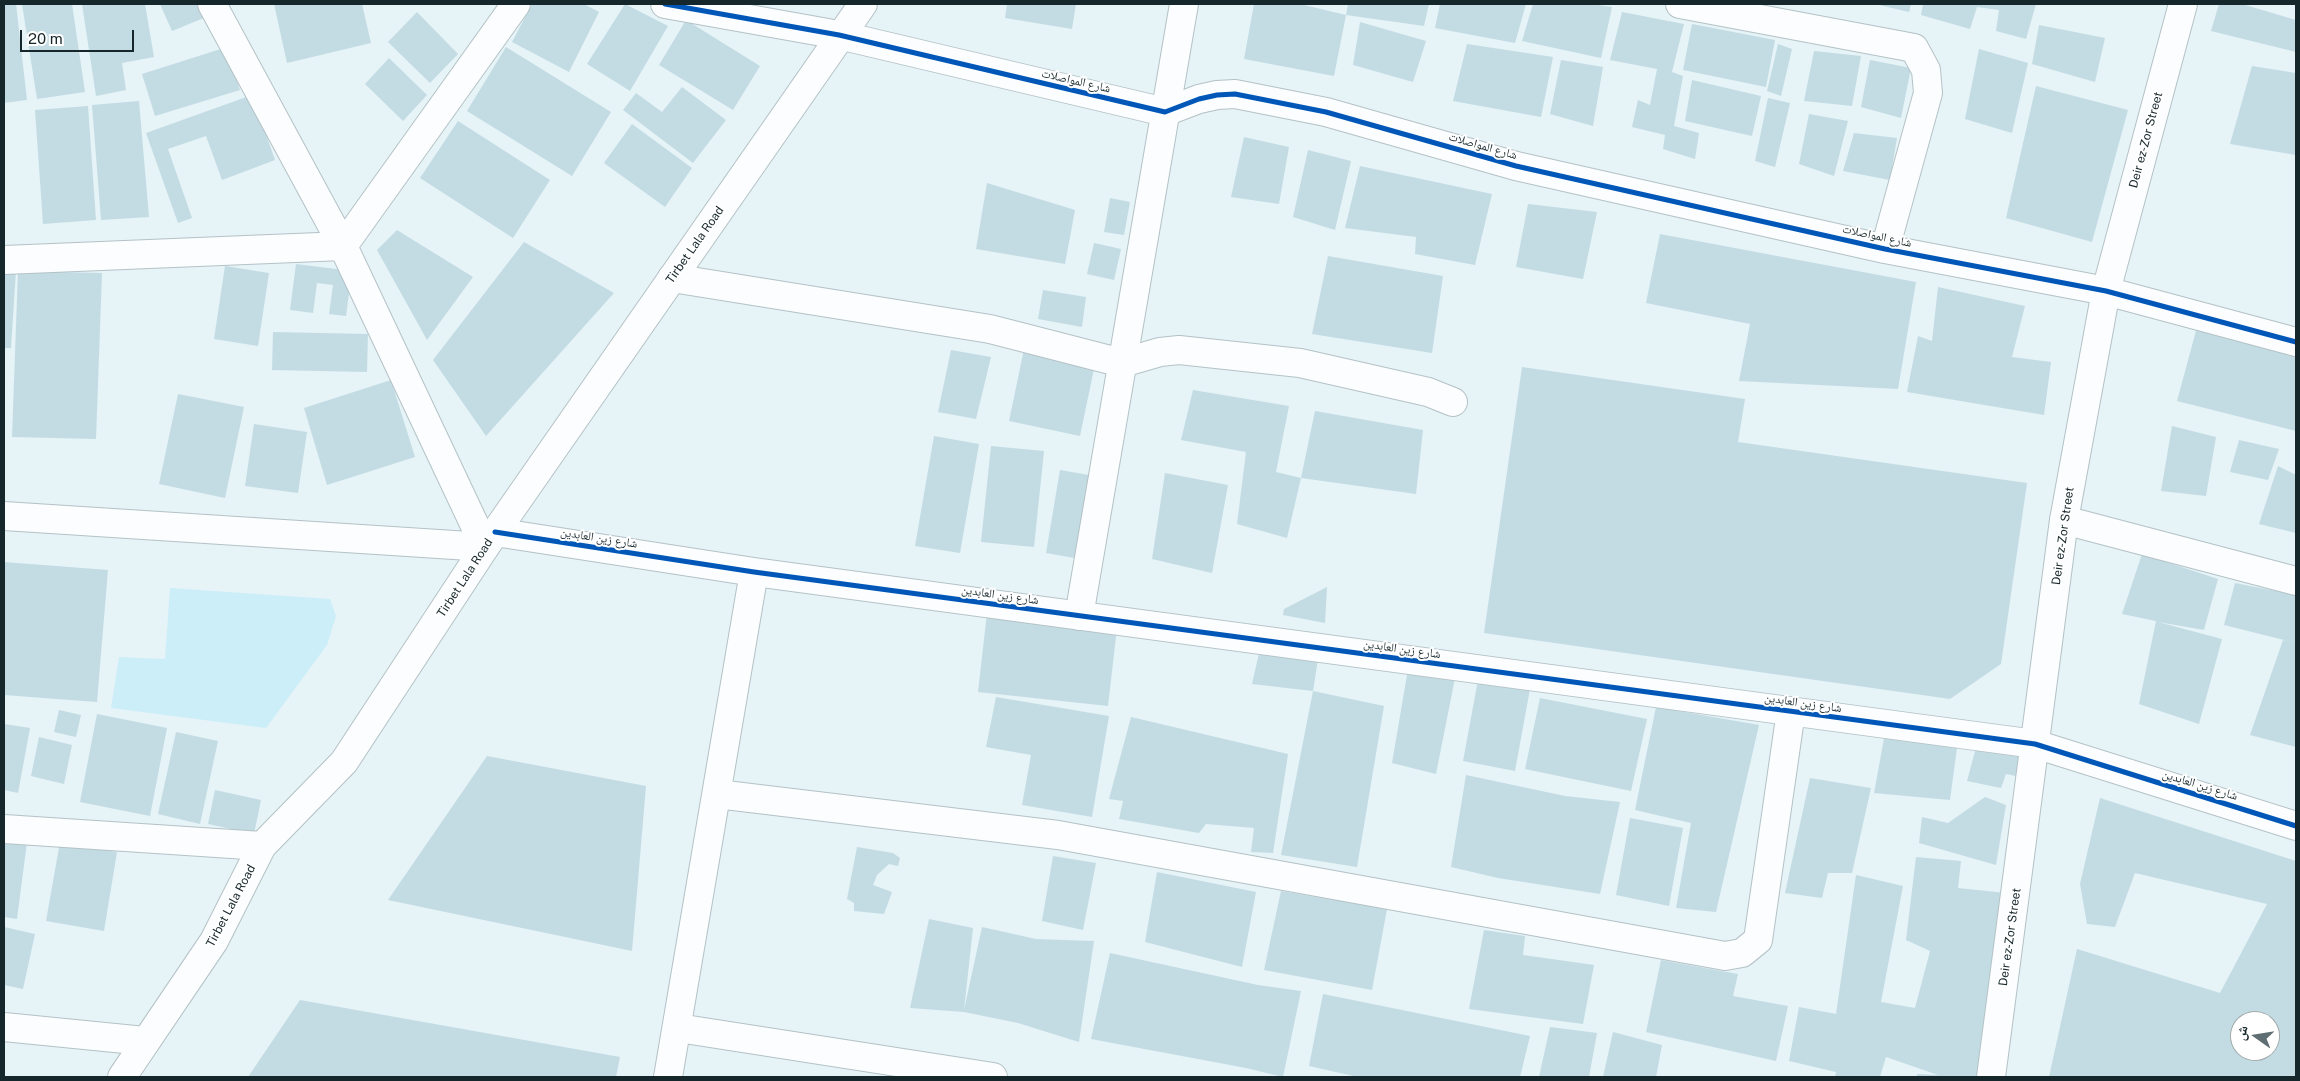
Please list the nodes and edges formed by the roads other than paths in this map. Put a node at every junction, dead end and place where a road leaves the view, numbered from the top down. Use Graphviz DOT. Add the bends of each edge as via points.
graph roads {
  1 [pos="212,4"];
  2 [pos="516,4"];
  3 [pos="665,4"];
  4 [pos="863,4"];
  5 [pos="1184,4"];
  6 [pos="1680,4"];
  7 [pos="2183,4"];
  8 [pos="840,35"];
  9 [pos="1165,112"];
  10 [pos="343,246"];
  11 [pos="1885,249"];
  12 [pos="4,260"];
  13 [pos="672,278"];
  14 [pos="2106,291"];
  15 [pos="2296,342"];
  16 [pos="1122,364"];
  17 [pos="1453,402"];
  18 [pos="4,516"];
  19 [pos="2064,520"];
  20 [pos="490,540"];
  21 [pos="754,572"];
  22 [pos="2296,581"];
  23 [pos="1079,616"];
  24 [pos="1791,711"];
  25 [pos="2035,744"];
  26 [pos="717,794"];
  27 [pos="2296,826"];
  28 [pos="4,829"];
  29 [pos="262,846"];
  30 [pos="4,1027"];
  31 [pos="678,1028"];
  32 [pos="144,1042"];
  33 [pos="122,1077"];
  34 [pos="668,1077"];
  35 [pos="993,1077"];
  36 [pos="1991,1077"];
  1 -- 10 [label="street"];
  2 -- 10 [label="street"];
  3 -- 8 [label="street, شارع المواصلات"];
  4 -- 8 [label="street, Tirbet Lala Road"];
  5 -- 9 [label="street"];
  6 -- 11 [label="street" via="1914,48 1926,70 1928,93"];
  7 -- 14 [label="street, Deir ez-Zor Street"];
  8 -- 9 [label="street, شارع المواصلات"];
  8 -- 13 [label="street, Tirbet Lala Road"];
  9 -- 11 [label="street, شارع المواصلات" via="1199,99 1235,94 1326,112 1516,166"];
  9 -- 16 [label="street"];
  10 -- 12 [label="street"];
  10 -- 20 [label="street"];
  11 -- 14 [label="street, شارع المواصلات"];
  13 -- 16 [label="street" via="990,329"];
  13 -- 20 [label="street, Tirbet Lala Road"];
  14 -- 15 [label="street, شارع المواصلات"];
  14 -- 19 [label="street, Deir ez-Zor Street"];
  16 -- 17 [label="street" via="1160,352 1179,350 1300,363 1428,392"];
  16 -- 23 [label="street"];
  18 -- 20 [label="street, شارع زين العابدين"];
  19 -- 22 [label="street"];
  19 -- 25 [label="street, Deir ez-Zor Street"];
  20 -- 21 [label="street, شارع زين العابدين"];
  20 -- 29 [label="street, Tirbet Lala Road" via="344,762"];
  21 -- 23 [label="street, شارع زين العابدين"];
  21 -- 26 [label="street"];
  23 -- 24 [label="street, شارع زين العابدين"];
  24 -- 25 [label="street, شارع زين العابدين"];
  24 -- 26 [label="street" via="1758,940 1742,953 1725,956 1058,835"];
  25 -- 27 [label="street, شارع زين العابدين"];
  25 -- 36 [label="street, Deir ez-Zor Street"];
  26 -- 31 [label="street"];
  28 -- 29 [label="street"];
  29 -- 32 [label="street, Tirbet Lala Road" via="214,941"];
  30 -- 32 [label="street"];
  31 -- 34 [label="street"];
  31 -- 35 [label="street"];
  32 -- 33 [label="street, Tirbet Lala Road"];
}
